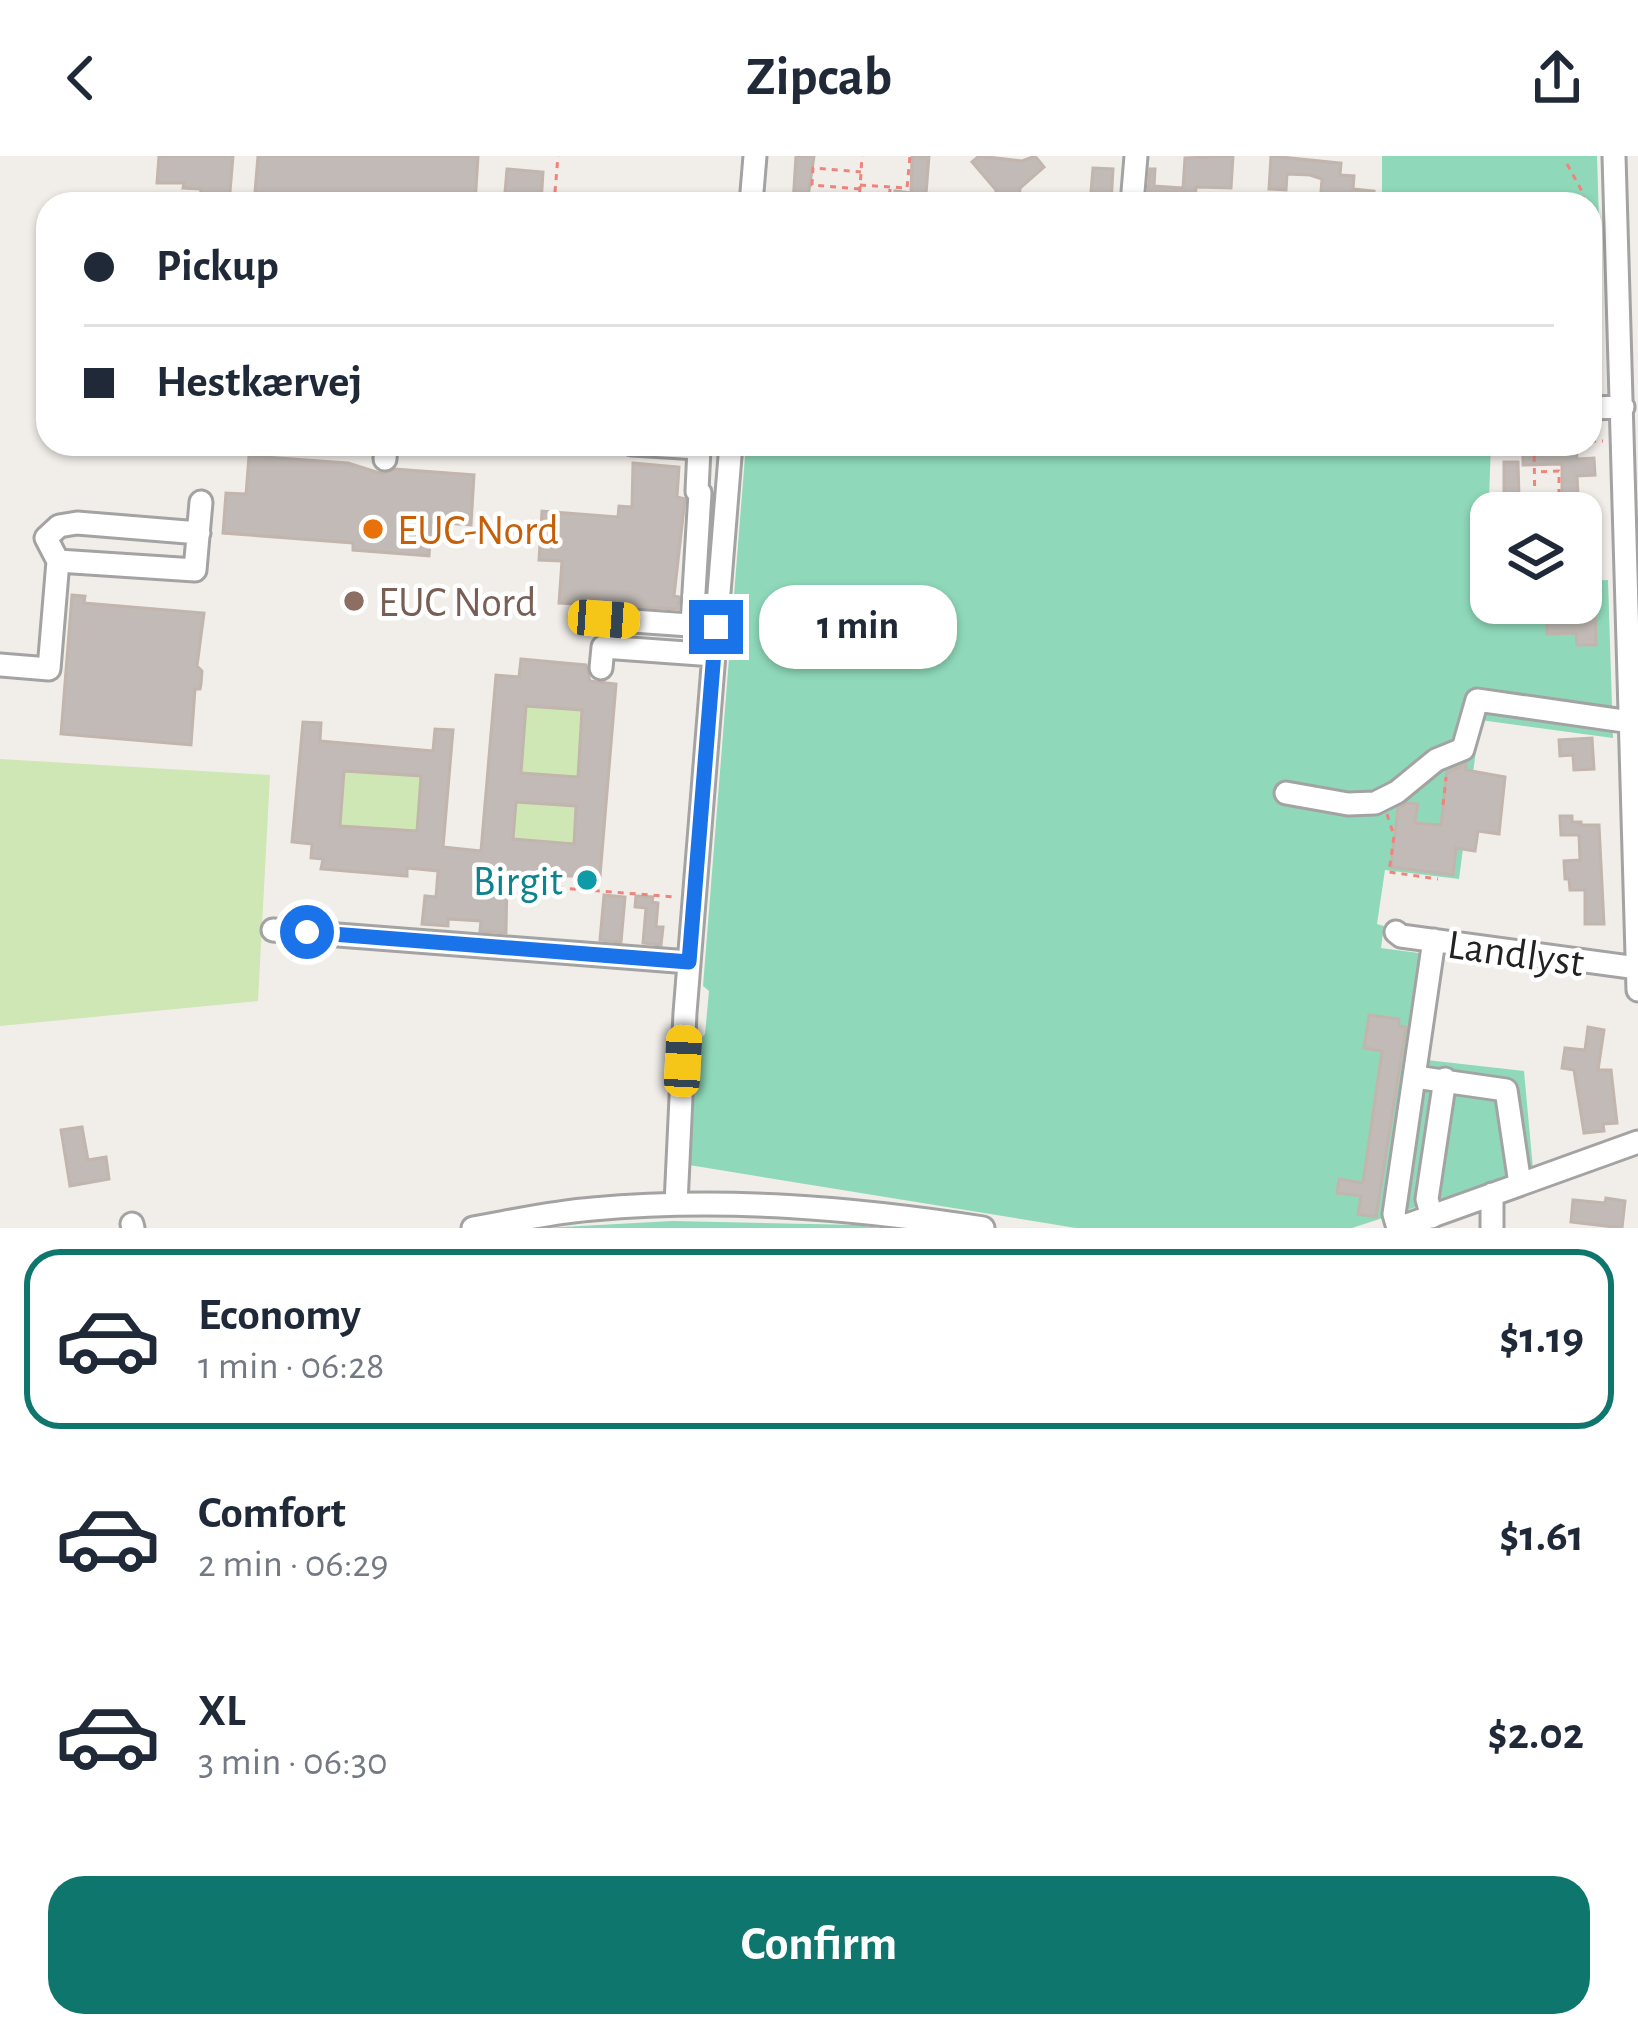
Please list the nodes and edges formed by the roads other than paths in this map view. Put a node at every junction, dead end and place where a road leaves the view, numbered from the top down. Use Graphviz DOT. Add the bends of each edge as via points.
graph roads {
  1 [pos="755,156"];
  2 [pos="1136,156"];
  3 [pos="1614,156"];
  4 [pos="752,192"];
  5 [pos="1133,192"];
  6 [pos="1627,217"];
  7 [pos="1623,407"];
  8 [pos="1602,408"];
  9 [pos="699,456"];
  10 [pos="730,456"];
  11 [pos="201,502"];
  12 [pos="199,532"];
  13 [pos="58,561"];
  14 [pos="604,619"];
  15 [pos="692,625"];
  16 [pos="716,627"];
  17 [pos="714,655"];
  18 [pos="0,664"];
  19 [pos="601,668"];
  20 [pos="1634,722"];
  21 [pos="1286,793"];
  22 [pos="273,929"];
  23 [pos="1396,932"];
  24 [pos="1435,940"];
  25 [pos="689,962"];
  26 [pos="1637,968"];
  27 [pos="1638,991"];
  28 [pos="1415,1077"];
  29 [pos="1444,1079"];
  30 [pos="1437,1129"];
  31 [pos="1406,1136"];
  32 [pos="1638,1142"];
  33 [pos="1429,1180"];
  34 [pos="1520,1184"];
  35 [pos="1398,1187"];
  36 [pos="1492,1194"];
  37 [pos="676,1204"];
  38 [pos="1432,1216"];
  39 [pos="1402,1227"];
  40 [pos="473,1228"];
  41 [pos="983,1228"];
  42 [pos="1492,1228"];
  1 -- 4 [label="street"];
  2 -- 5 [label="street"];
  3 -- 6 [label="street"];
  6 -- 7 [label="street"];
  7 -- 8 [label="street"];
  7 -- 20 [label="street"];
  9 -- 15 [label="street"];
  10 -- 16 [label="street"];
  11 -- 12 [label="street"];
  12 -- 13 [label="street" via="195,570"];
  12 -- 13 [label="street" via="59,526 46,538"];
  13 -- 18 [label="street" via="49,669"];
  14 -- 15 [label="street"];
  15 -- 16 [label="street"];
  16 -- 17 [label="street"];
  17 -- 19 [label="street" via="603,647"];
  17 -- 25 [label="street"];
  20 -- 21 [label="street" via="1479,699 1465,747 1382,801"];
  20 -- 26 [label="street"];
  22 -- 25 [label="street"];
  23 -- 24 [label="street, Landlyst"];
  24 -- 26 [label="street, Landlyst"];
  24 -- 28 [label="street"];
  25 -- 37 [label="street"];
  26 -- 27 [label="street"];
  28 -- 29 [label="street"];
  28 -- 31 [label="street"];
  29 -- 30 [label="street"];
  29 -- 34 [label="street" via="1506,1090"];
  30 -- 31 [label="street"];
  30 -- 33 [label="street"];
  31 -- 35 [label="street"];
  32 -- 34 [label="street"];
  33 -- 35 [label="street"];
  33 -- 38 [label="street"];
  34 -- 36 [label="street"];
  35 -- 39 [label="street" via="1394,1214"];
  36 -- 38 [label="street"];
  36 -- 42 [label="street"];
  37 -- 40 [label="street"];
  37 -- 41 [label="street" via="844,1209"];
  38 -- 39 [label="street"];
}
